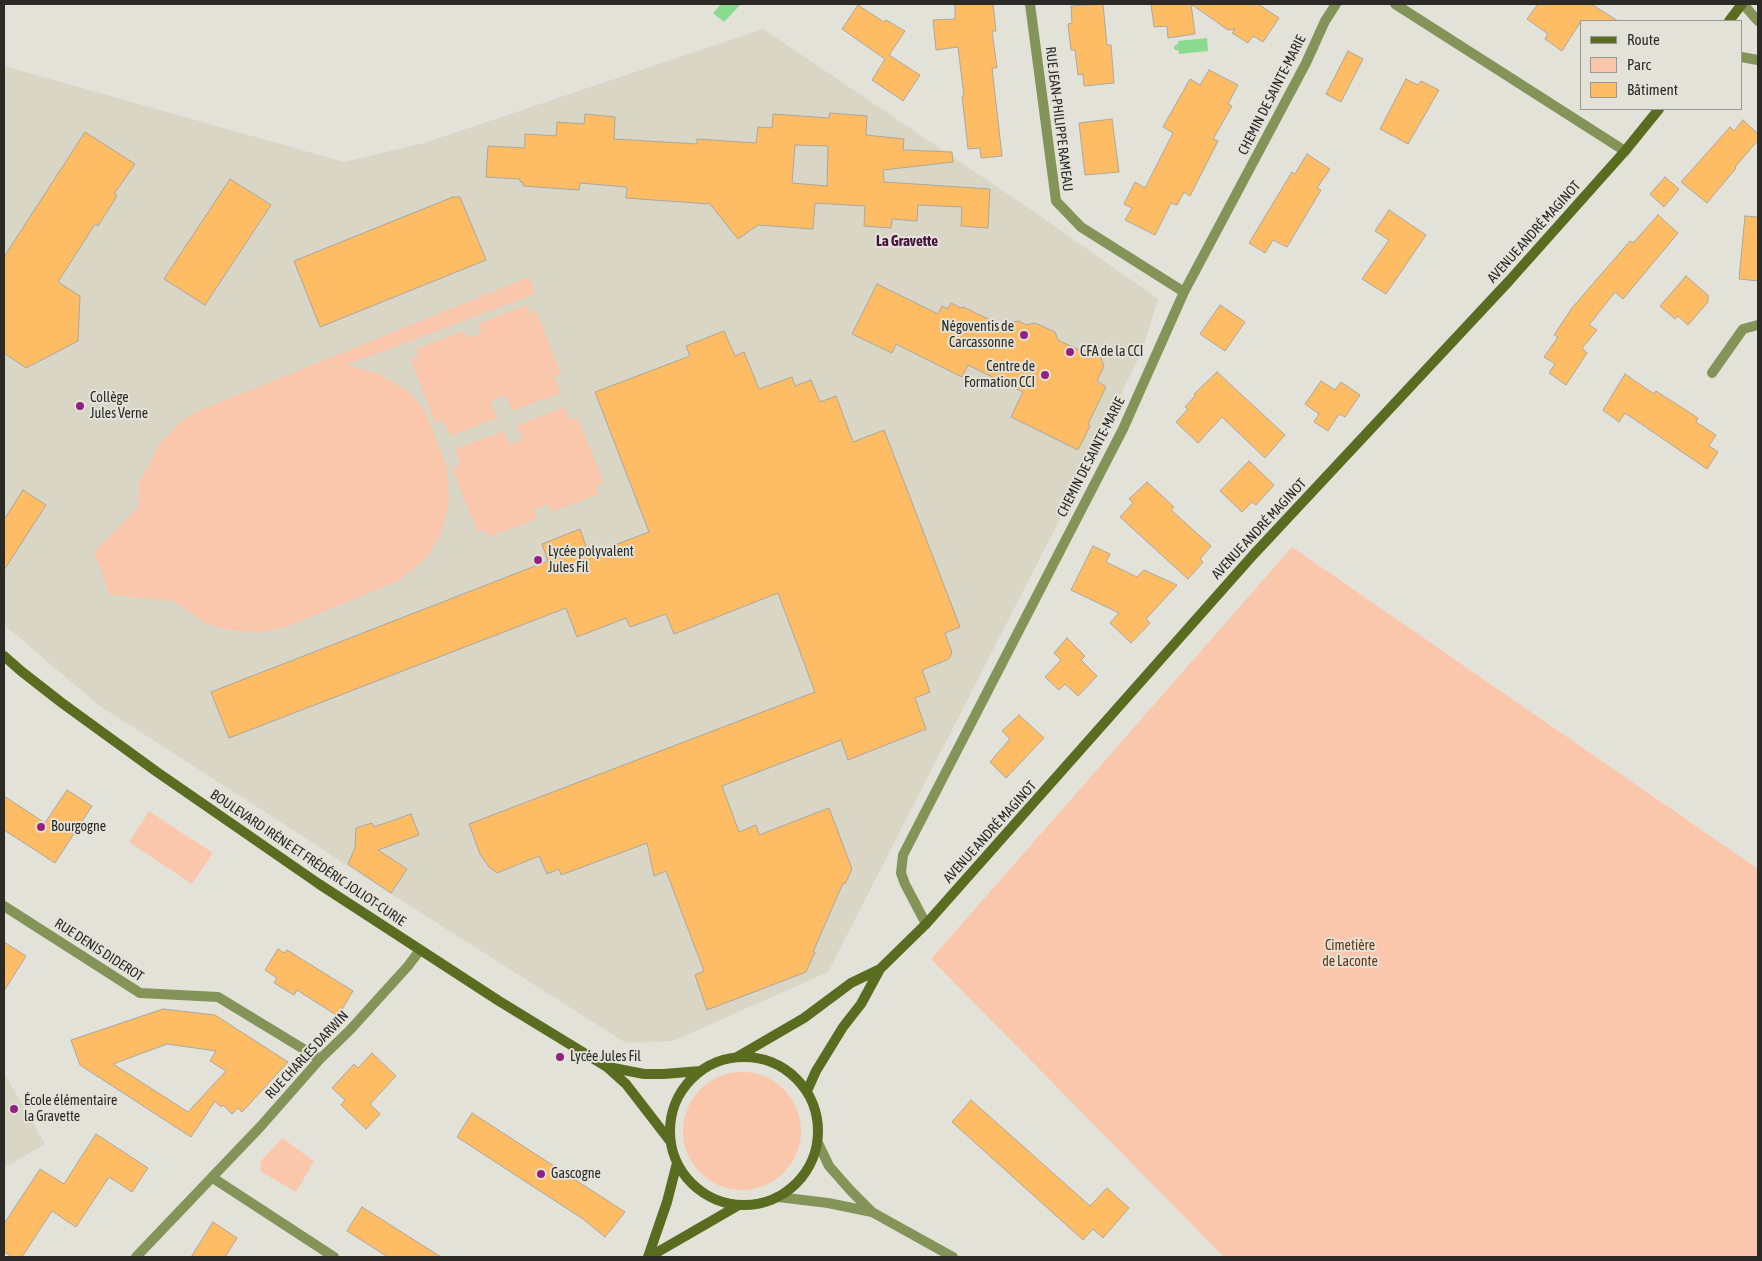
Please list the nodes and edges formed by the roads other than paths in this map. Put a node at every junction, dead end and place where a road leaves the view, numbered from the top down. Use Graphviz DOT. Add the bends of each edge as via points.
graph roads {
  1 [pos="1030,4"];
  2 [pos="1336,4"];
  3 [pos="1395,4"];
  4 [pos="1742,4"];
  5 [pos="1730,20"];
  6 [pos="1758,21"];
  7 [pos="1742,57"];
  8 [pos="1757,58"];
  9 [pos="1658,110"];
  10 [pos="1625,151"];
  11 [pos="1184,292"];
  12 [pos="1758,325"];
  13 [pos="1712,373"];
  14 [pos="4,656"];
  15 [pos="4,906"];
  16 [pos="926,924"];
  17 [pos="420,950"];
  18 [pos="880,969"];
  19 [pos="737,1057"];
  20 [pos="320,1059"];
  21 [pos="607,1067"];
  22 [pos="700,1071"];
  23 [pos="807,1091"];
  24 [pos="670,1141"];
  25 [pos="818,1143"];
  26 [pos="677,1163"];
  27 [pos="212,1178"];
  28 [pos="778,1197"];
  29 [pos="739,1205"];
  30 [pos="872,1212"];
  31 [pos="136,1257"];
  32 [pos="334,1257"];
  33 [pos="648,1257"];
  34 [pos="953,1257"];
  1 -- 11 [label="street, RUE JEAN-PHILIPPE RAMEAU" via="1056,201 1081,227"];
  2 -- 11 [label="street, CHEMIN DE SAINTE-MARIE"];
  3 -- 10 [label="street"];
  4 -- 5 [label="street"];
  4 -- 6 [label="street"];
  7 -- 8 [label="street"];
  9 -- 10 [label="street, AVENUE ANDRÉ MAGINOT"];
  10 -- 16 [label="street, AVENUE ANDRÉ MAGINOT" via="1509,281 1254,554"];
  11 -- 16 [label="street, CHEMIN DE SAINTE-MARIE" via="1123,428 902,855 904,884"];
  12 -- 13 [label="street" via="1743,329"];
  14 -- 17 [label="street, BOULEVARD IRÈNE ET FRÉDÉRIC JOLIOT-CURIE" via="191,796"];
  15 -- 20 [label="street, RUE DENIS DIDEROT" via="140,993 218,997"];
  16 -- 18 [label="street, AVENUE ANDRÉ MAGINOT"];
  17 -- 20 [label="street, RUE CHARLES DARWIN" via="350,1030"];
  17 -- 21 [label="street, BOULEVARD IRÈNE ET FRÉDÉRIC JOLIOT-CURIE"];
  18 -- 19 [label="street, AVENUE ANDRÉ MAGINOT" via="851,983 804,1018"];
  18 -- 23 [label="street, AVENUE ANDRÉ MAGINOT" via="861,1004 816,1071"];
  19 -- 22 [label="street" via="718,1061"];
  19 -- 23 [label="street" via="773,1063 789,1071"];
  20 -- 27 [label="street, RUE CHARLES DARWIN"];
  21 -- 22 [label="street, BOULEVARD IRÈNE ET FRÉDÉRIC JOLIOT-CURIE" via="644,1074"];
  21 -- 24 [label="street, BOULEVARD IRÈNE ET FRÉDÉRIC JOLIOT-CURIE" via="626,1084"];
  22 -- 24 [label="street" via="682,1090 672,1114"];
  23 -- 25 [label="street" via="817,1116"];
  24 -- 26 [label="street"];
  25 -- 28 [label="street" via="804,1175"];
  25 -- 30 [label="street" via="829,1166"];
  26 -- 29 [label="street" via="692,1184 714,1199"];
  26 -- 33 [label="street"];
  27 -- 31 [label="street, RUE CHARLES DARWIN"];
  27 -- 32 [label="street"];
  28 -- 29 [label="street"];
  28 -- 30 [label="street"];
  29 -- 33 [label="street"];
  30 -- 34 [label="street"];
}
